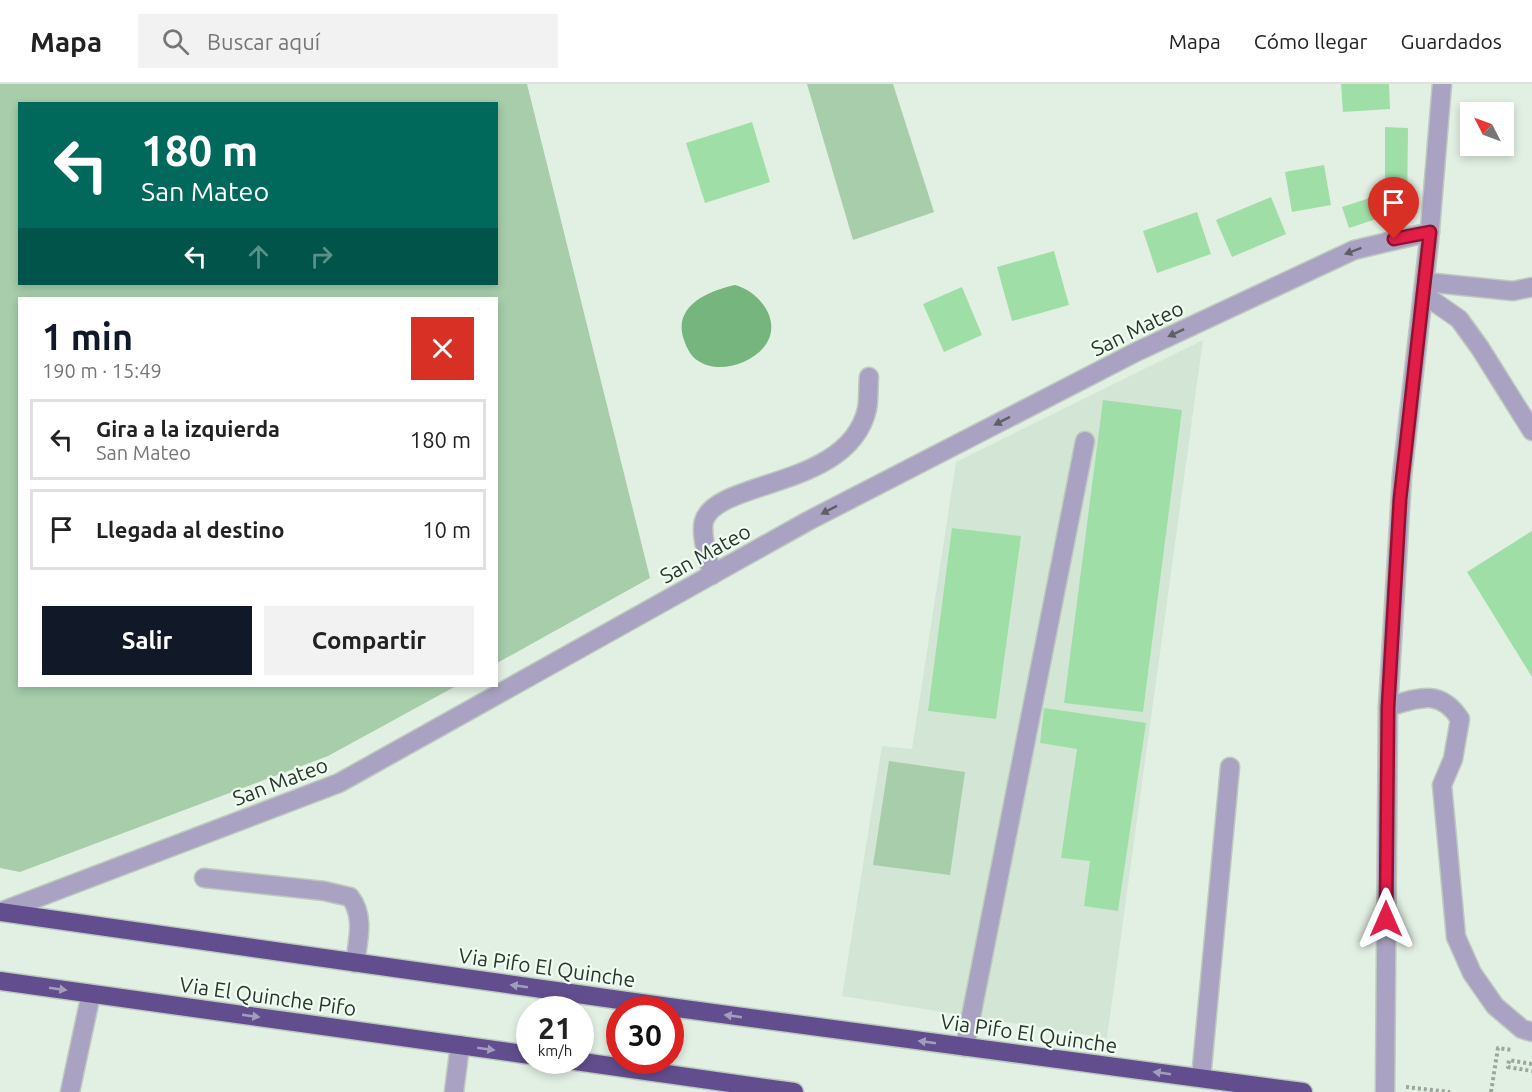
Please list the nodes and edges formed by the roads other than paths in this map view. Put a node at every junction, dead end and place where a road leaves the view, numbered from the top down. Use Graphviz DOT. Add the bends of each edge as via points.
graph roads {
  1 [pos="1442,84"];
  2 [pos="1430,236"];
  3 [pos="1424,288"];
  4 [pos="1532,288"];
  5 [pos="869,377"];
  6 [pos="1532,430"];
  7 [pos="1085,441"];
  8 [pos="712,575"];
  9 [pos="1388,707"];
  10 [pos="1230,767"];
  11 [pos="204,878"];
  12 [pos="0,912"];
  13 [pos="355,963"];
  14 [pos="0,981"];
  15 [pos="91,994"];
  16 [pos="1532,1032"];
  17 [pos="460,1045"];
  18 [pos="965,1047"];
  19 [pos="516,1053"];
  20 [pos="594,1064"];
  21 [pos="1201,1078"];
  22 [pos="1385,1088"];
  23 [pos="70,1092"];
  24 [pos="454,1092"];
  25 [pos="794,1092"];
  26 [pos="1303,1092"];
  1 -- 2 [label="street"];
  2 -- 3 [label="street"];
  2 -- 8 [label="street, San Mateo, one-way" via="1354,249 1136,352 808,521"];
  3 -- 4 [label="street"];
  3 -- 6 [label="street" via="1459,319"];
  3 -- 9 [label="street" via="1402,476"];
  5 -- 8 [label="street" via="867,410 852,439 827,461 723,500 710,511 703,528"];
  7 -- 18 [label="street"];
  8 -- 12 [label="street, San Mateo" via="339,783"];
  9 -- 16 [label="street" via="1421,698 1440,699 1452,706 1460,719 1453,759 1442,785 1456,937 1472,974 1495,1006 1522,1029"];
  9 -- 22 [label="street"];
  10 -- 21 [label="street"];
  11 -- 13 [label="street" via="350,897 359,907"];
  12 -- 13 [label="highway, Via Pifo El Quinche"];
  18 -- 13 [label="highway, Via Pifo El Quinche, one-way"];
  14 -- 15 [label="highway, Via El Quinche Pifo, one-way"];
  15 -- 17 [label="highway, Via El Quinche Pifo, one-way"];
  15 -- 23 [label="street"];
  17 -- 19 [label="highway, Via El Quinche Pifo, one-way"];
  17 -- 24 [label="street"];
  21 -- 18 [label="highway, Via Pifo El Quinche, one-way"];
  20 -- 25 [label="highway"];
  21 -- 26 [label="highway, Via Pifo El Quinche"];
}
